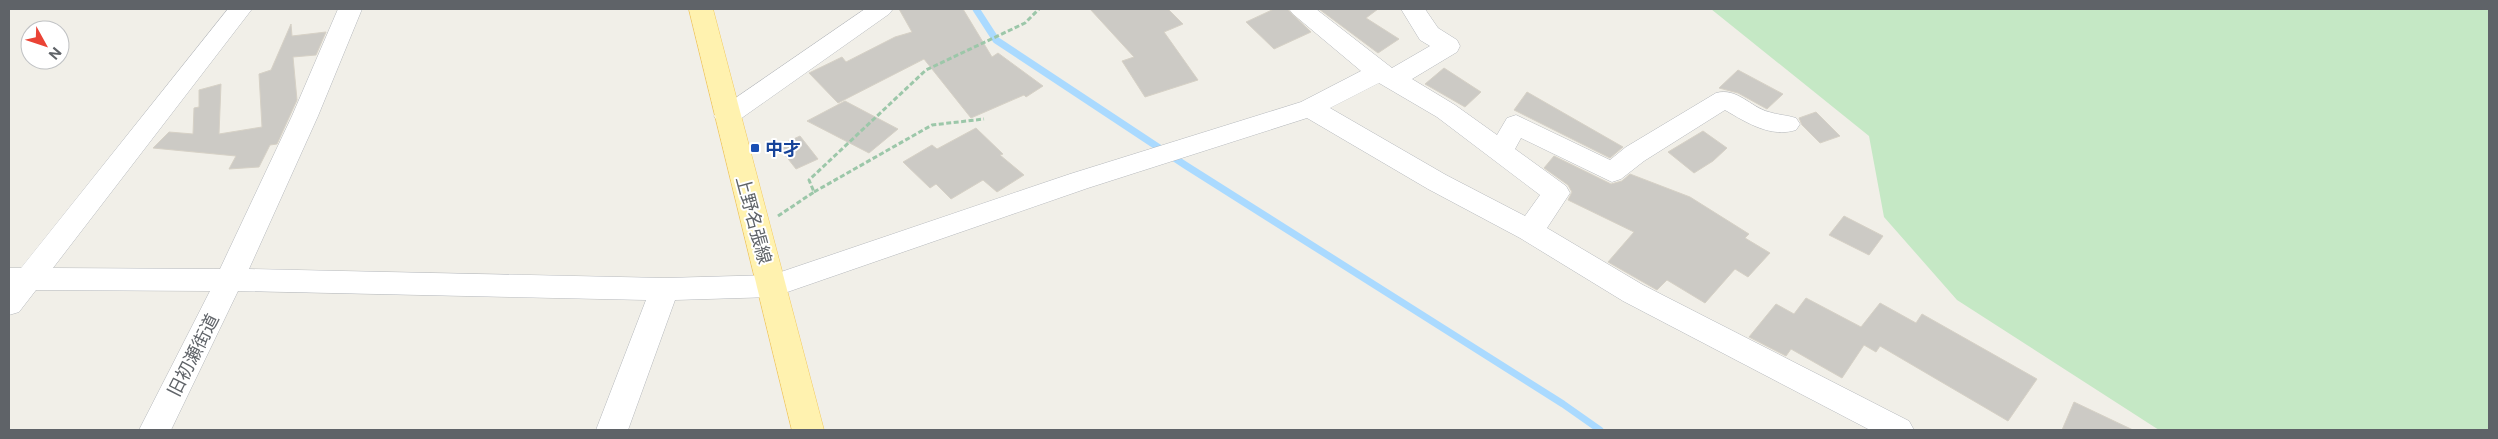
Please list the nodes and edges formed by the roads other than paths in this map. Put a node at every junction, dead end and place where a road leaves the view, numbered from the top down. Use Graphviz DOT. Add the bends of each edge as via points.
graph roads {
  1 [pos="240,9"];
  2 [pos="350,9"];
  3 [pos="701,9"];
  4 [pos="881,9"];
  5 [pos="1301,9"];
  6 [pos="1413,9"];
  7 [pos="1386,75"];
  8 [pos="1310,108"];
  9 [pos="728,116"];
  10 [pos="1787,124"];
  11 [pos="1500,153"];
  12 [pos="1530,231"];
  13 [pos="18,279"];
  14 [pos="231,280"];
  15 [pos="773,286"];
  16 [pos="665,288"];
  17 [pos="9,304"];
  18 [pos="155,430"];
  19 [pos="612,430"];
  20 [pos="808,430"];
  21 [pos="1898,430"];
  1 -- 13 [label="street"];
  2 -- 14 [label="street, 旧初瀬街道" via="313,100"];
  3 -- 9 [label="main road, 上野名張線"];
  4 -- 9 [label="street"];
  5 -- 7 [label="street"];
  6 -- 7 [label="street" via="1429,34 1448,46"];
  7 -- 8 [label="street"];
  7 -- 11 [label="street" via="1446,111"];
  8 -- 12 [label="street" via="1437,182"];
  8 -- 15 [label="street"];
  9 -- 15 [label="main road, 上野名張線"];
  10 -- 11 [label="street" via="1762,120 1725,100 1635,154 1612,172 1516,124"];
  11 -- 12 [label="street" via="1556,193"];
  12 -- 21 [label="street" via="1633,293"];
  13 -- 14 [label="street"];
  13 -- 17 [label="street"];
  14 -- 16 [label="street"];
  14 -- 18 [label="street, 旧初瀬街道"];
  15 -- 16 [label="street"];
  15 -- 20 [label="main road, 上野名張線"];
  16 -- 19 [label="street"];
}
